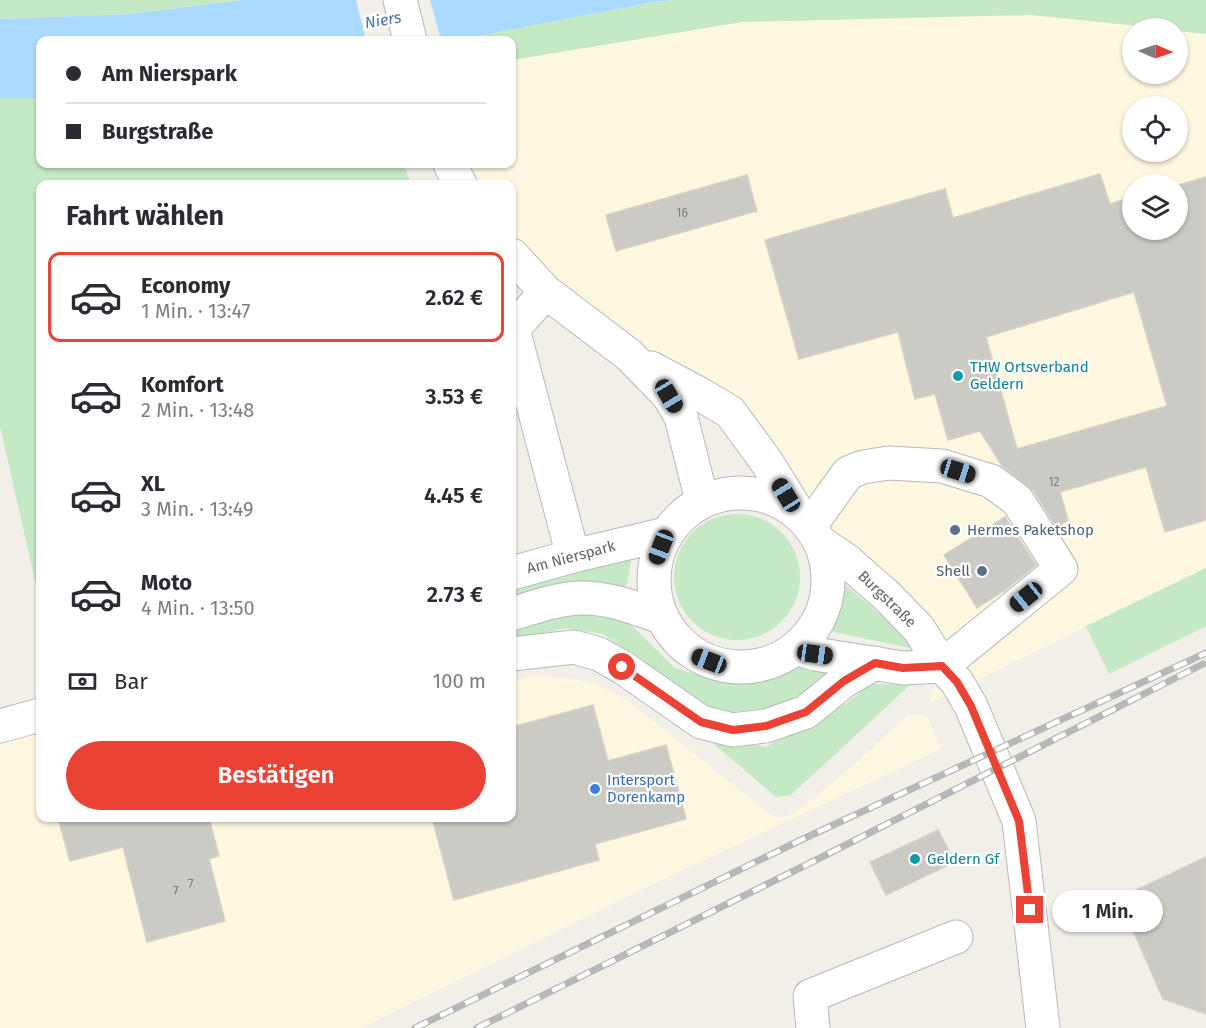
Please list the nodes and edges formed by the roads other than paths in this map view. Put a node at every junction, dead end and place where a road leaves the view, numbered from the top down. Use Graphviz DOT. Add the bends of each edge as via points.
graph roads {
  1 [pos="400,0"];
  2 [pos="409,36"];
  3 [pos="516,259"];
  4 [pos="546,292"];
  5 [pos="516,326"];
  6 [pos="516,340"];
  7 [pos="629,356"];
  8 [pos="702,501"];
  9 [pos="809,527"];
  10 [pos="666,534"];
  11 [pos="573,556"];
  12 [pos="516,572"];
  13 [pos="516,613"];
  14 [pos="662,617"];
  15 [pos="797,648"];
  16 [pos="516,654"];
  17 [pos="875,663"];
  18 [pos="942,666"];
  19 [pos="36,716"];
  20 [pos="0,726"];
  21 [pos="956,937"];
  22 [pos="813,1028"];
  23 [pos="1043,1028"];
  1 -- 2 [label="street"];
  3 -- 4 [label="street, Burgstraße"];
  4 -- 5 [label="street"];
  4 -- 7 [label="street, Burgstraße"];
  6 -- 11 [label="street"];
  7 -- 8 [label="street, Burgstraße" via="669,396 681,417"];
  7 -- 9 [label="street, Burgstraße" via="730,412"];
  8 -- 9 [label="street, Burgstraße" via="725,493 751,492 775,498"];
  8 -- 10 [label="street, Burgstraße" via="681,515"];
  9 -- 15 [label="street, Burgstraße" via="828,570 827,600 816,626"];
  9 -- 18 [label="street, Burgstraße" via="919,629"];
  9 -- 18 [label="street" via="848,473 889,463 942,466 992,481 1017,500 1061,569"];
  10 -- 11 [label="street, Am Nierspark"];
  10 -- 14 [label="street, Burgstraße" via="655,561 654,580"];
  11 -- 12 [label="street, Am Nierspark"];
  13 -- 14 [label="street" via="580,598 604,600"];
  14 -- 15 [label="street, Burgstraße" via="676,639 697,656 722,666 748,668 774,662"];
  15 -- 17 [label="street"];
  16 -- 17 [label="street" via="574,647 599,654 701,722 733,730 766,726 806,712 844,681"];
  17 -- 18 [label="street" via="903,668"];
  18 -- 23 [label="street, Burgstraße" via="971,706 1019,821"];
  19 -- 20 [label="street"];
  21 -- 22 [label="street" via="810,996"];
}
